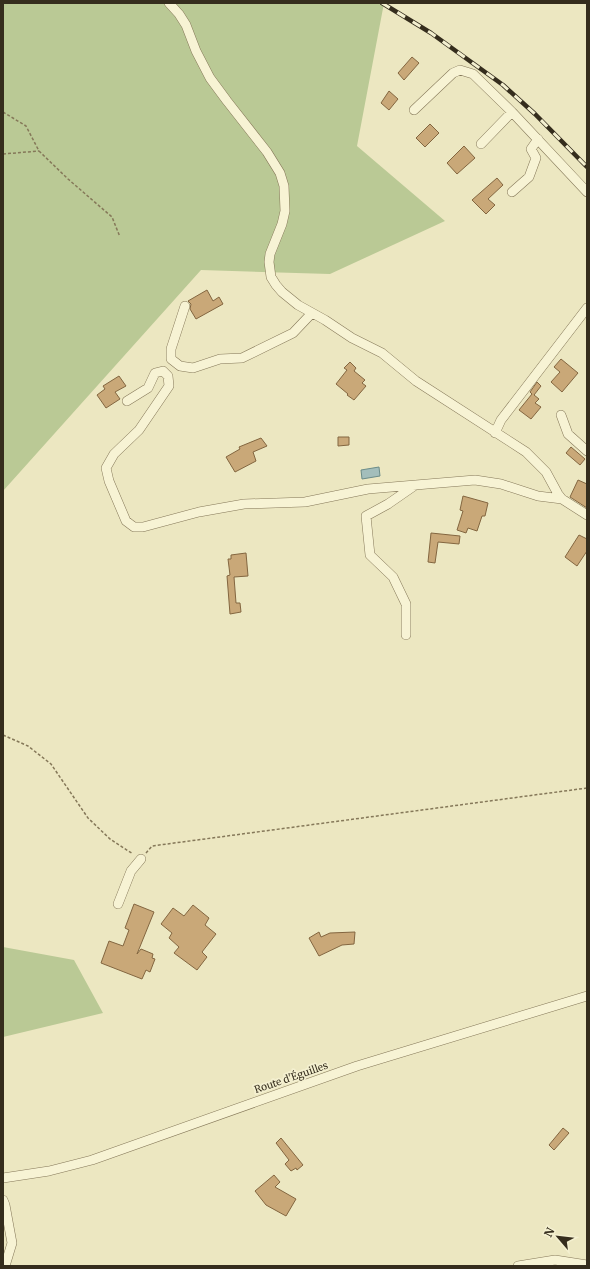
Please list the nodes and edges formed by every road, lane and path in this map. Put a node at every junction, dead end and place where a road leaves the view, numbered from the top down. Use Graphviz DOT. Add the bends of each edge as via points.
graph roads {
  1 [pos="169,3"];
  2 [pos="414,110"];
  3 [pos="3,112"];
  4 [pos="512,112"];
  5 [pos="538,139"];
  6 [pos="481,144"];
  7 [pos="39,151"];
  8 [pos="3,154"];
  9 [pos="512,192"];
  10 [pos="587,192"];
  11 [pos="120,237"];
  12 [pos="185,306"];
  13 [pos="587,308"];
  14 [pos="312,313"];
  15 [pos="127,401"];
  16 [pos="560,415"];
  17 [pos="495,433"];
  18 [pos="587,451"];
  19 [pos="415,485"];
  20 [pos="562,499"];
  21 [pos="587,515"];
  22 [pos="406,635"];
  23 [pos="3,735"];
  24 [pos="587,788"];
  25 [pos="141,859"];
  26 [pos="118,904"];
  27 [pos="587,996"];
  28 [pos="3,1178"];
  29 [pos="3,1200"];
  30 [pos="587,1265"];
  31 [pos="5,1266"];
  32 [pos="518,1266"];
  1 -- 14 [label="street" via="186,25 210,78 280,173 284,186 285,211 270,254 271,277 282,292"];
  2 -- 4 [label="street" via="453,73 460,70 473,74"];
  3 -- 7 [label="path" via="26,126"];
  4 -- 5 [label="street"];
  4 -- 6 [label="street"];
  5 -- 9 [label="street" via="531,149 536,158 529,177"];
  5 -- 10 [label="street"];
  7 -- 8 [label="path"];
  7 -- 11 [label="path" via="112,217"];
  12 -- 14 [label="street" via="171,349 171,359 180,366 193,368 220,359 242,358 293,332"];
  13 -- 17 [label="street" via="501,420"];
  14 -- 17 [label="street" via="382,353 416,381 476,418"];
  15 -- 19 [label="street" via="148,388 154,373 163,371 168,376 169,386 139,430 114,454 106,468 126,521 134,527 244,504 305,502 368,489"];
  16 -- 18 [label="street" via="568,434"];
  17 -- 20 [label="street" via="526,452 540,465"];
  19 -- 20 [label="street" via="475,480 501,484 538,496"];
  19 -- 22 [label="street" via="366,516 370,555 393,577 406,604"];
  20 -- 21 [label="street"];
  23 -- 25 [label="path" via="28,746 51,764 88,818 110,839"];
  24 -- 25 [label="path" via="152,846"];
  25 -- 26 [label="street" via="131,871"];
  27 -- 28 [label="street, Route d'Éguilles" via="357,1066 92,1160 49,1171"];
  29 -- 31 [label="street" via="12,1242"];
  30 -- 32 [label="street" via="555,1260"];
}
